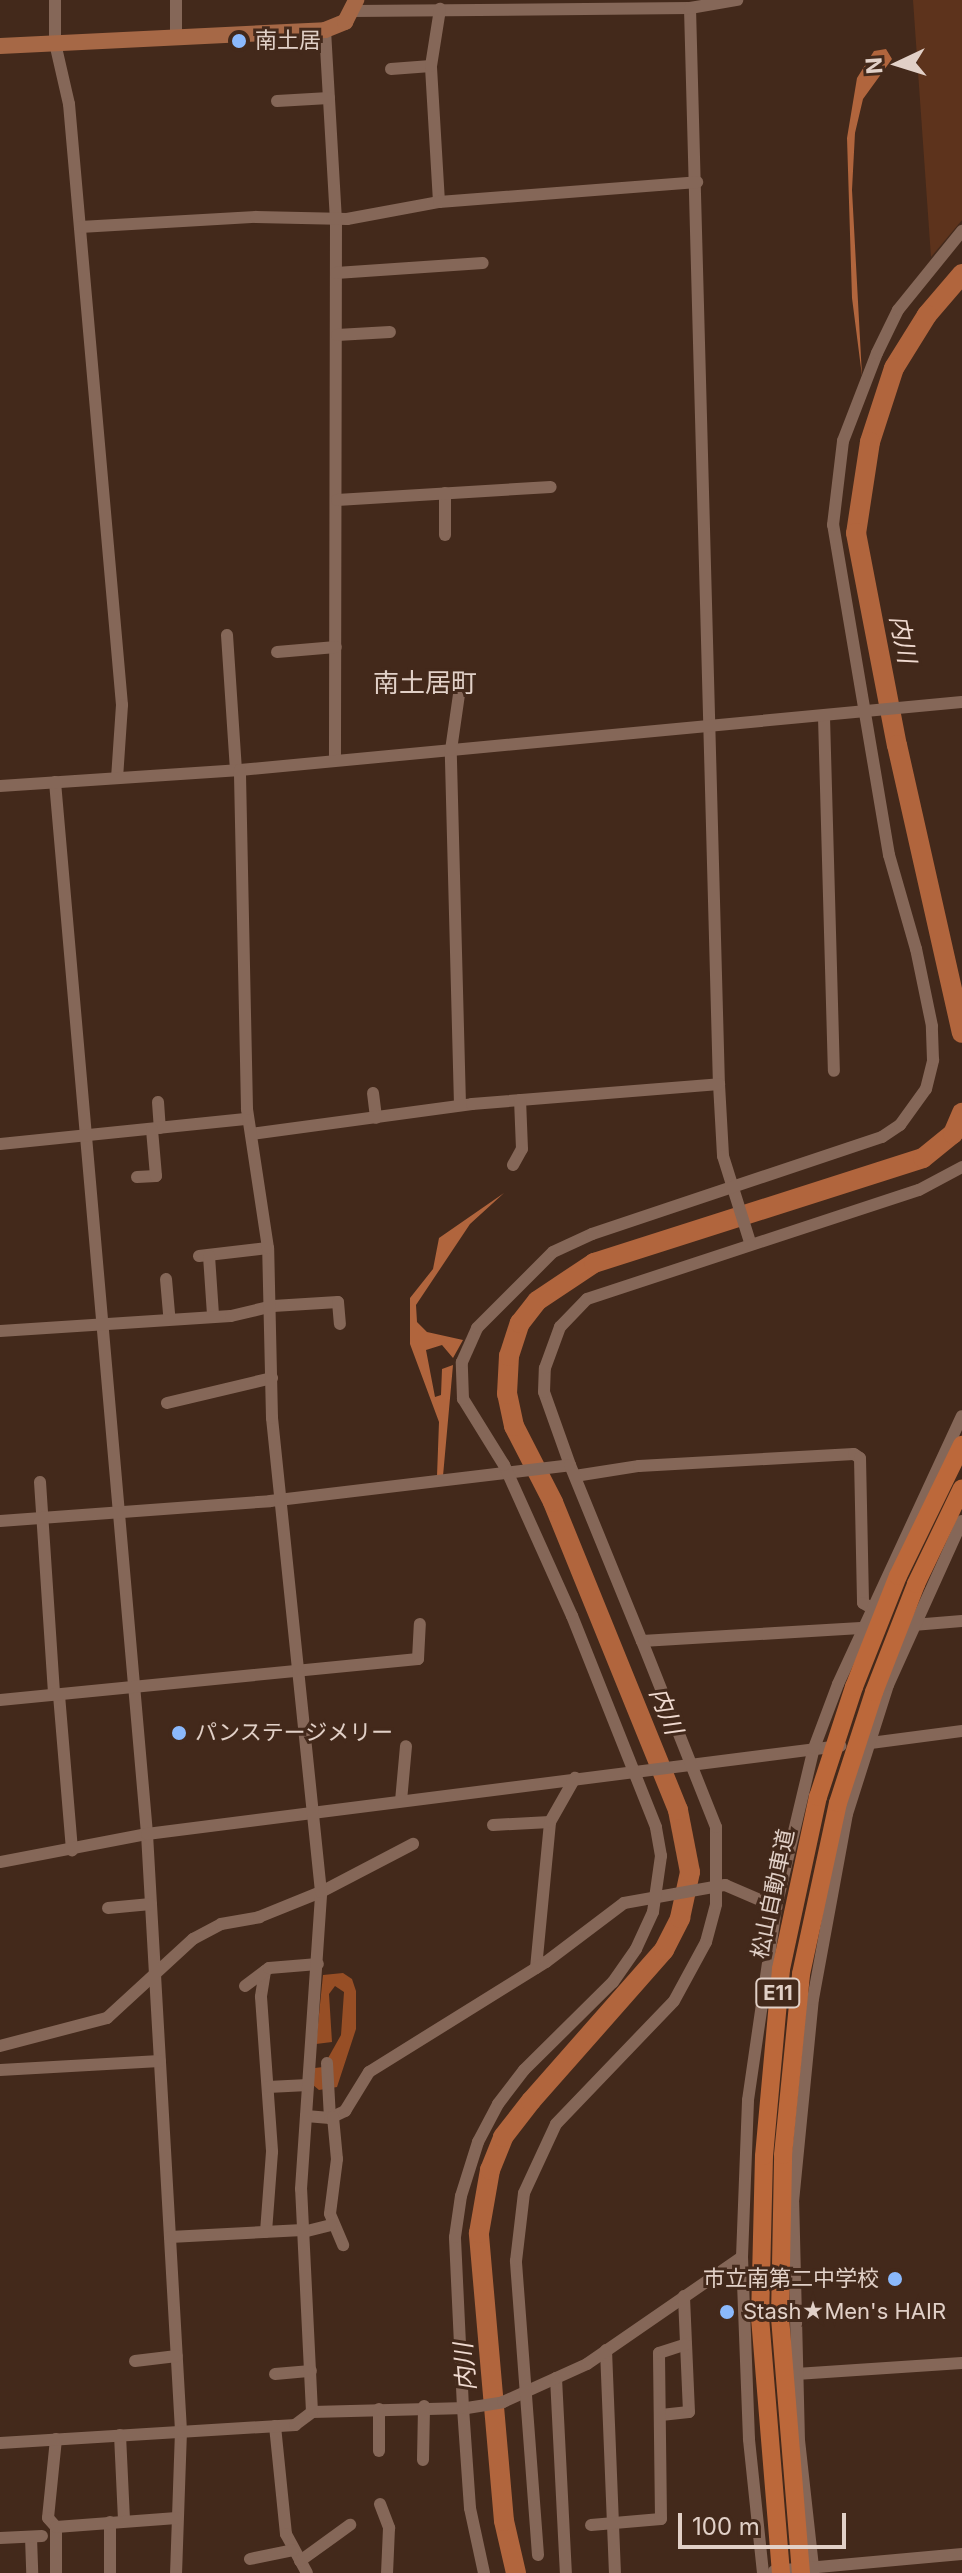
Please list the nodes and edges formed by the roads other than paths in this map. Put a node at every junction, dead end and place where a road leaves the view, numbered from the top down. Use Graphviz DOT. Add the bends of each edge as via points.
graph roads {
  1 [pos="55,0"];
  2 [pos="176,0"];
  3 [pos="735,0"];
  4 [pos="501,4"];
  5 [pos="354,5"];
  6 [pos="690,8"];
  7 [pos="440,9"];
  8 [pos="325,30"];
  9 [pos="176,35"];
  10 [pos="55,43"];
  11 [pos="0,46"];
  12 [pos="431,66"];
  13 [pos="391,69"];
  14 [pos="329,98"];
  15 [pos="277,101"];
  16 [pos="697,182"];
  17 [pos="439,202"];
  18 [pos="336,219"];
  19 [pos="80,227"];
  20 [pos="962,231"];
  21 [pos="483,263"];
  22 [pos="336,273"];
  23 [pos="390,332"];
  24 [pos="337,335"];
  25 [pos="551,487"];
  26 [pos="445,493"];
  27 [pos="337,500"];
  28 [pos="445,535"];
  29 [pos="227,635"];
  30 [pos="336,647"];
  31 [pos="277,652"];
  32 [pos="461,681"];
  33 [pos="962,702"];
  34 [pos="866,713"];
  35 [pos="824,717"];
  36 [pos="713,728"];
  37 [pos="451,750"];
  38 [pos="335,758"];
  39 [pos="238,770"];
  40 [pos="117,778"];
  41 [pos="55,782"];
  42 [pos="0,786"];
  43 [pos="834,1071"];
  44 [pos="719,1084"];
  45 [pos="373,1093"];
  46 [pos="520,1100"];
  47 [pos="158,1102"];
  48 [pos="460,1105"];
  49 [pos="376,1118"];
  50 [pos="248,1119"];
  51 [pos="156,1128"];
  52 [pos="251,1134"];
  53 [pos="88,1135"];
  54 [pos="0,1144"];
  55 [pos="513,1165"];
  56 [pos="962,1167"];
  57 [pos="137,1177"];
  58 [pos="732,1191"];
  59 [pos="748,1239"];
  60 [pos="268,1248"];
  61 [pos="166,1279"];
  62 [pos="273,1306"];
  63 [pos="213,1315"];
  64 [pos="169,1317"];
  65 [pos="103,1324"];
  66 [pos="340,1324"];
  67 [pos="0,1331"];
  68 [pos="272,1378"];
  69 [pos="167,1403"];
  70 [pos="962,1416"];
  71 [pos="962,1445"];
  72 [pos="569,1469"];
  73 [pos="512,1473"];
  74 [pos="40,1482"];
  75 [pos="962,1488"];
  76 [pos="281,1499"];
  77 [pos="119,1512"];
  78 [pos="42,1518"];
  79 [pos="0,1521"];
  80 [pos="962,1521"];
  81 [pos="870,1607"];
  82 [pos="962,1621"];
  83 [pos="420,1624"];
  84 [pos="913,1625"];
  85 [pos="861,1628"];
  86 [pos="642,1641"];
  87 [pos="298,1670"];
  88 [pos="134,1688"];
  89 [pos="56,1695"];
  90 [pos="0,1700"];
  91 [pos="962,1731"];
  92 [pos="869,1744"];
  93 [pos="406,1746"];
  94 [pos="814,1748"];
  95 [pos="692,1762"];
  96 [pos="634,1770"];
  97 [pos="575,1778"];
  98 [pos="401,1801"];
  99 [pos="313,1812"];
  100 [pos="550,1822"];
  101 [pos="493,1825"];
  102 [pos="147,1834"];
  103 [pos="413,1844"];
  104 [pos="72,1850"];
  105 [pos="0,1862"];
  106 [pos="715,1889"];
  107 [pos="321,1892"];
  108 [pos="659,1895"];
  109 [pos="151,1904"];
  110 [pos="776,1907"];
  111 [pos="108,1908"];
  112 [pos="318,1964"];
  113 [pos="536,1968"];
  114 [pos="265,1971"];
  115 [pos="156,1973"];
  116 [pos="245,1986"];
  117 [pos="0,2046"];
  118 [pos="160,2061"];
  119 [pos="327,2063"];
  120 [pos="0,2070"];
  121 [pos="308,2085"];
  122 [pos="268,2087"];
  123 [pos="306,2116"];
  124 [pos="332,2118"];
  125 [pos="331,2225"];
  126 [pos="303,2231"];
  127 [pos="266,2232"];
  128 [pos="170,2237"];
  129 [pos="343,2245"];
  130 [pos="742,2257"];
  131 [pos="684,2296"];
  132 [pos="686,2344"];
  133 [pos="606,2350"];
  134 [pos="177,2356"];
  135 [pos="135,2361"];
  136 [pos="962,2363"];
  137 [pos="311,2371"];
  138 [pos="275,2374"];
  139 [pos="796,2374"];
  140 [pos="556,2378"];
  141 [pos="526,2393"];
  142 [pos="424,2406"];
  143 [pos="465,2408"];
  144 [pos="379,2409"];
  145 [pos="312,2412"];
  146 [pos="661,2415"];
  147 [pos="275,2426"];
  148 [pos="181,2431"];
  149 [pos="120,2435"];
  150 [pos="56,2439"];
  151 [pos="0,2443"];
  152 [pos="379,2451"];
  153 [pos="423,2460"];
  154 [pos="380,2504"];
  155 [pos="177,2518"];
  156 [pos="124,2521"];
  157 [pos="110,2522"];
  158 [pos="345,2524"];
  159 [pos="613,2524"];
  160 [pos="591,2525"];
  161 [pos="56,2527"];
  162 [pos="0,2538"];
  163 [pos="962,2554"];
  164 [pos="296,2555"];
  165 [pos="538,2555"];
  166 [pos="250,2559"];
  167 [pos="882,2567"];
  168 [pos="807,2570"];
  169 [pos="32,2573"];
  170 [pos="56,2573"];
  171 [pos="110,2573"];
  172 [pos="176,2573"];
  173 [pos="307,2573"];
  174 [pos="387,2573"];
  175 [pos="484,2573"];
  176 [pos="566,2573"];
  177 [pos="615,2573"];
  178 [pos="762,2573"];
  179 [pos="781,2573"];
  1 -- 10 [label="street"];
  2 -- 9 [label="street"];
  3 -- 6 [label="street"];
  4 -- 6 [label="street"];
  4 -- 7 [label="street"];
  5 -- 7 [label="street"];
  5 -- 8 [label="main road" via="345,22"];
  6 -- 16 [label="street"];
  7 -- 12 [label="street"];
  8 -- 9 [label="main road"];
  8 -- 14 [label="street"];
  9 -- 10 [label="main road"];
  10 -- 11 [label="main road"];
  10 -- 19 [label="street" via="69,104"];
  12 -- 13 [label="street"];
  12 -- 17 [label="street"];
  14 -- 15 [label="street"];
  14 -- 18 [label="street"];
  16 -- 17 [label="street"];
  16 -- 36 [label="street"];
  17 -- 18 [label="street"];
  18 -- 19 [label="street" via="256,217"];
  18 -- 22 [label="street"];
  19 -- 40 [label="street" via="122,705"];
  20 -- 34 [label="street" via="898,310 862,388 841,451 833,511 835,562"];
  21 -- 22 [label="street"];
  22 -- 24 [label="street"];
  23 -- 24 [label="street"];
  24 -- 27 [label="street"];
  25 -- 26 [label="street"];
  26 -- 27 [label="street"];
  26 -- 28 [label="street"];
  27 -- 30 [label="street"];
  29 -- 39 [label="street"];
  30 -- 31 [label="street"];
  30 -- 38 [label="street"];
  32 -- 37 [label="street"];
  33 -- 34 [label="street"];
  34 -- 35 [label="street"];
  34 -- 58 [label="street" via="889,855 932,1026 933,1060 926,1089 900,1125 882,1137"];
  35 -- 36 [label="street"];
  35 -- 43 [label="street"];
  36 -- 37 [label="street"];
  36 -- 44 [label="street"];
  37 -- 38 [label="street"];
  37 -- 48 [label="street"];
  38 -- 39 [label="street"];
  39 -- 40 [label="street"];
  39 -- 50 [label="street"];
  40 -- 41 [label="street"];
  41 -- 42 [label="street"];
  41 -- 53 [label="street"];
  44 -- 46 [label="street"];
  44 -- 58 [label="street" via="723,1156"];
  45 -- 49 [label="street"];
  46 -- 48 [label="street"];
  46 -- 55 [label="street" via="522,1149"];
  47 -- 51 [label="street"];
  48 -- 49 [label="street"];
  49 -- 52 [label="street"];
  50 -- 51 [label="street"];
  50 -- 52 [label="street"];
  51 -- 53 [label="street"];
  51 -- 57 [label="street" via="156,1176"];
  52 -- 60 [label="street"];
  53 -- 54 [label="street"];
  53 -- 65 [label="street"];
  56 -- 59 [label="street" via="919,1190"];
  58 -- 59 [label="street"];
  58 -- 73 [label="street" via="592,1234 553,1252 477,1328 462,1362 463,1399"];
  59 -- 72 [label="street" via="606,1290 572,1311 551,1344 544,1380"];
  60 -- 62 [label="street"];
  60 -- 63 [label="street" via="204,1256"];
  61 -- 64 [label="street"];
  62 -- 63 [label="street" via="257,1313"];
  62 -- 66 [label="street" via="338,1302"];
  62 -- 68 [label="street"];
  63 -- 64 [label="street"];
  64 -- 65 [label="street"];
  65 -- 67 [label="street"];
  65 -- 77 [label="street"];
  68 -- 69 [label="street"];
  68 -- 76 [label="street"];
  70 -- 81 [label="street"];
  71 -- 179 [label="highway, 松山自動車道 / E11" via="898,1576 854,1687 818,1797 781,1969 764,2156 760,2319"];
  72 -- 73 [label="street"];
  72 -- 81 [label="street" via="854,1454 860,1458 863,1603"];
  72 -- 86 [label="street"];
  73 -- 76 [label="street"];
  73 -- 96 [label="street"];
  74 -- 78 [label="street"];
  75 -- 168 [label="highway, 松山自動車道 / E11" via="874,1692 838,1803 801,1974 783,2155 780,2318"];
  76 -- 77 [label="street"];
  76 -- 87 [label="street"];
  77 -- 78 [label="street"];
  77 -- 88 [label="street"];
  78 -- 79 [label="street"];
  78 -- 89 [label="street"];
  80 -- 84 [label="street"];
  81 -- 85 [label="street"];
  82 -- 84 [label="street"];
  83 -- 87 [label="street" via="418,1659"];
  84 -- 92 [label="street"];
  85 -- 86 [label="street"];
  85 -- 94 [label="street"];
  86 -- 95 [label="street"];
  87 -- 88 [label="street"];
  87 -- 99 [label="street"];
  88 -- 89 [label="street"];
  88 -- 102 [label="street"];
  89 -- 90 [label="street"];
  89 -- 104 [label="street"];
  91 -- 92 [label="street"];
  92 -- 94 [label="street"];
  92 -- 139 [label="street" via="835,1864 804,2064 793,2202"];
  93 -- 98 [label="street"];
  94 -- 95 [label="street"];
  94 -- 110 [label="street"];
  95 -- 96 [label="street"];
  95 -- 106 [label="street" via="716,1827"];
  96 -- 97 [label="street"];
  96 -- 108 [label="street" via="656,1827"];
  97 -- 98 [label="street"];
  97 -- 100 [label="street"];
  98 -- 99 [label="street"];
  99 -- 102 [label="street"];
  99 -- 107 [label="street"];
  100 -- 101 [label="street"];
  100 -- 113 [label="street"];
  102 -- 104 [label="street"];
  102 -- 109 [label="street"];
  103 -- 107 [label="street"];
  104 -- 105 [label="street"];
  106 -- 108 [label="street"];
  106 -- 110 [label="street" via="735,1887"];
  106 -- 141 [label="street" via="706,1942 674,2001 581,2096 537,2157 517,2225"];
  107 -- 112 [label="street"];
  107 -- 115 [label="street" via="259,1917 221,1924 193,1939"];
  108 -- 113 [label="street" via="624,1903"];
  108 -- 143 [label="street" via="636,1949 613,1982 524,2070 478,2142 455,2237"];
  109 -- 111 [label="street"];
  109 -- 115 [label="street"];
  110 -- 130 [label="street" via="748,2100"];
  112 -- 114 [label="street"];
  112 -- 121 [label="street"];
  113 -- 124 [label="street" via="369,2072 345,2111"];
  114 -- 116 [label="street"];
  114 -- 122 [label="street" via="261,1997"];
  115 -- 117 [label="street" via="107,2018"];
  115 -- 118 [label="street"];
  118 -- 120 [label="street"];
  118 -- 128 [label="street"];
  119 -- 124 [label="street"];
  121 -- 122 [label="street"];
  121 -- 123 [label="street"];
  122 -- 127 [label="street" via="271,2204"];
  123 -- 124 [label="street"];
  123 -- 126 [label="street"];
  124 -- 125 [label="street" via="337,2159 330,2188"];
  125 -- 126 [label="street"];
  125 -- 129 [label="street"];
  126 -- 127 [label="street"];
  126 -- 137 [label="street"];
  127 -- 128 [label="street"];
  128 -- 134 [label="street"];
  130 -- 131 [label="street"];
  130 -- 178 [label="street" via="749,2439"];
  131 -- 132 [label="street"];
  131 -- 133 [label="street"];
  132 -- 146 [label="street" via="659,2353"];
  132 -- 146 [label="street" via="689,2412"];
  133 -- 140 [label="street"];
  133 -- 159 [label="street"];
  134 -- 135 [label="street"];
  134 -- 148 [label="street"];
  136 -- 139 [label="street"];
  137 -- 138 [label="street"];
  137 -- 145 [label="street"];
  139 -- 168 [label="street"];
  140 -- 141 [label="street"];
  140 -- 176 [label="street"];
  141 -- 143 [label="street"];
  141 -- 165 [label="street"];
  142 -- 143 [label="street"];
  142 -- 144 [label="street"];
  142 -- 153 [label="street"];
  143 -- 175 [label="street" via="470,2508"];
  144 -- 145 [label="street"];
  144 -- 152 [label="street"];
  145 -- 147 [label="street" via="302,2422"];
  146 -- 159 [label="street" via="661,2519"];
  147 -- 148 [label="street"];
  147 -- 164 [label="street" via="286,2534"];
  148 -- 149 [label="street"];
  148 -- 155 [label="street"];
  149 -- 150 [label="street"];
  149 -- 156 [label="street"];
  150 -- 151 [label="street"];
  150 -- 161 [label="street" via="48,2518"];
  154 -- 174 [label="street" via="389,2528"];
  155 -- 156 [label="street"];
  155 -- 172 [label="street"];
  156 -- 157 [label="street"];
  157 -- 161 [label="street"];
  157 -- 171 [label="street"];
  158 -- 164 [label="street"];
  159 -- 160 [label="street"];
  159 -- 177 [label="street"];
  161 -- 170 [label="street"];
  162 -- 169 [label="street" via="36,2537"];
  163 -- 167 [label="street"];
  164 -- 166 [label="street"];
  164 -- 173 [label="street"];
  167 -- 168 [label="street"];
  168 -- 178 [label="street"];
}
